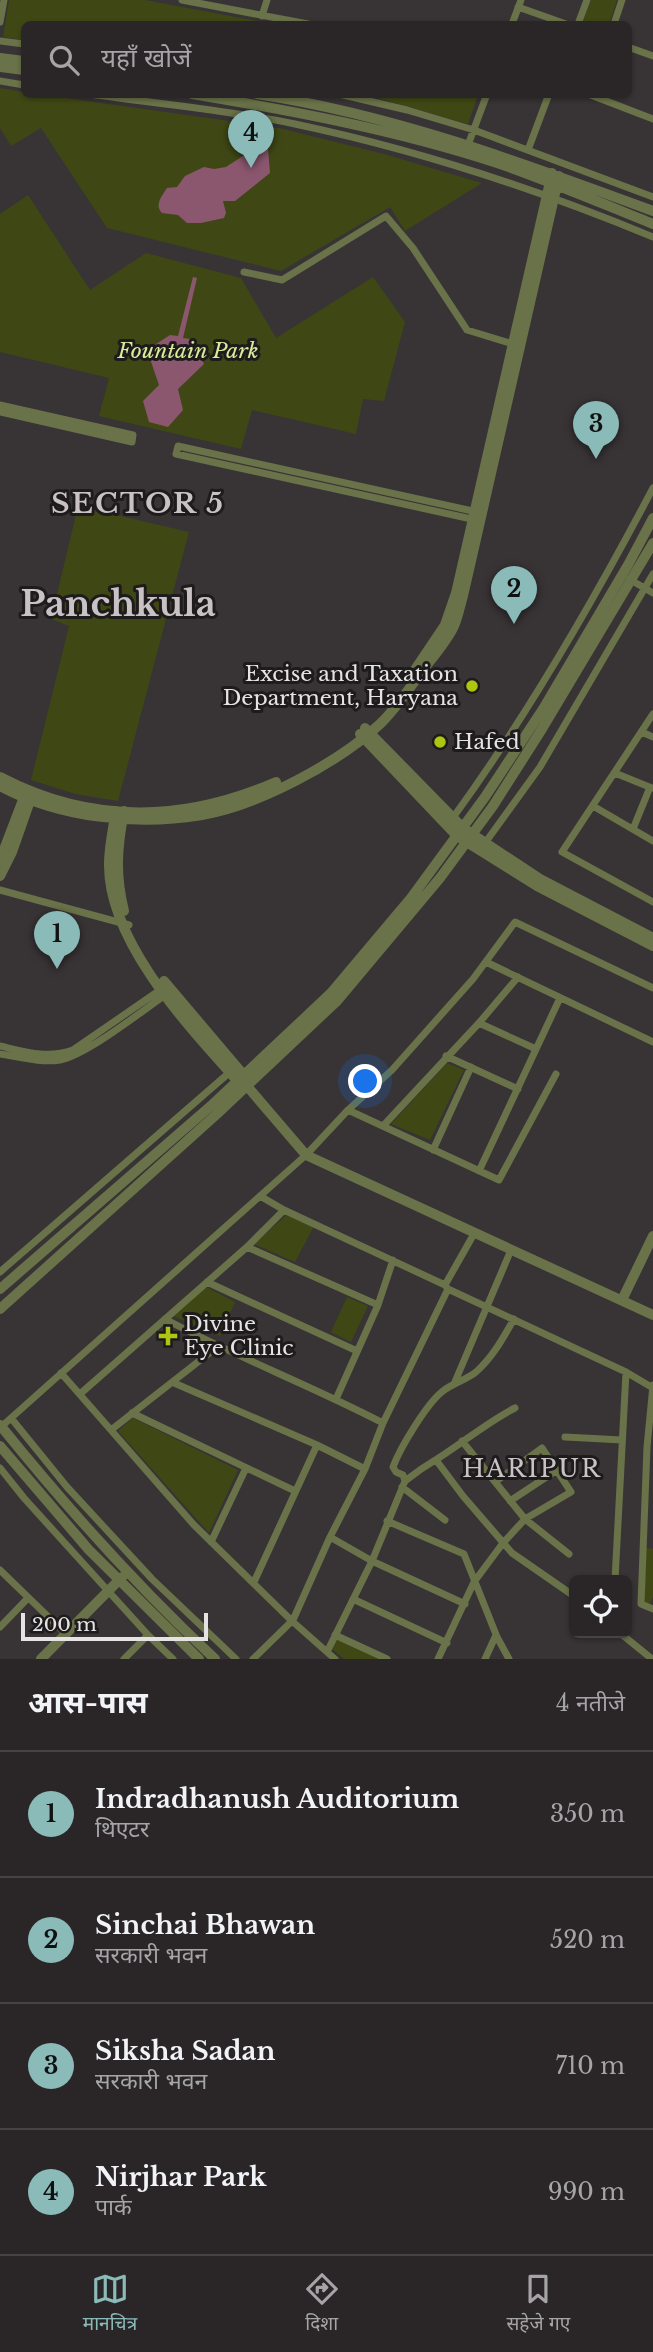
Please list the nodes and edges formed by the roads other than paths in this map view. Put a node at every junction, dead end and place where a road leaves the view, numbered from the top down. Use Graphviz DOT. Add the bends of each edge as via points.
graph roads {
  1 [pos="4,0"];
  2 [pos="182,0"];
  3 [pos="267,0"];
  4 [pos="587,0"];
  5 [pos="622,0"];
  6 [pos="520,4"];
  7 [pos="262,16"];
  8 [pos="291,21"];
  9 [pos="513,21"];
  10 [pos="559,21"];
  11 [pos="579,21"];
  12 [pos="615,21"];
  13 [pos="0,22"];
  14 [pos="0,41"];
  15 [pos="21,44"];
  16 [pos="632,48"];
  17 [pos="653,56"];
  18 [pos="0,58"];
  19 [pos="21,61"];
  20 [pos="0,67"];
  21 [pos="21,70"];
  22 [pos="0,81"];
  23 [pos="21,84"];
  24 [pos="117,98"];
  25 [pos="215,98"];
  26 [pos="280,98"];
  27 [pos="356,98"];
  28 [pos="486,98"];
  29 [pos="548,98"];
  30 [pos="599,98"];
  31 [pos="653,118"];
  32 [pos="474,130"];
  33 [pos="468,145"];
  34 [pos="528,150"];
  35 [pos="554,179"];
  36 [pos="550,197"];
  37 [pos="653,197"];
  38 [pos="653,211"];
  39 [pos="637,218"];
  40 [pos="653,224"];
  41 [pos="632,229"];
  42 [pos="653,237"];
  43 [pos="244,272"];
  44 [pos="517,345"];
  45 [pos="0,405"];
  46 [pos="0,412"];
  47 [pos="105,432"];
  48 [pos="124,436"];
  49 [pos="653,488"];
  50 [pos="477,516"];
  51 [pos="653,517"];
  52 [pos="653,543"];
  53 [pos="653,574"];
  54 [pos="627,578"];
  55 [pos="649,591"];
  56 [pos="653,715"];
  57 [pos="642,732"];
  58 [pos="364,733"];
  59 [pos="653,737"];
  60 [pos="615,773"];
  61 [pos="0,777"];
  62 [pos="0,786"];
  63 [pos="652,788"];
  64 [pos="29,794"];
  65 [pos="593,806"];
  66 [pos="119,814"];
  67 [pos="450,822"];
  68 [pos="633,830"];
  69 [pos="464,835"];
  70 [pos="653,842"];
  71 [pos="485,843"];
  72 [pos="0,860"];
  73 [pos="0,876"];
  74 [pos="0,890"];
  75 [pos="653,902"];
  76 [pos="125,923"];
  77 [pos="653,938"];
  78 [pos="653,946"];
  79 [pos="486,962"];
  80 [pos="518,977"];
  81 [pos="653,988"];
  82 [pos="166,990"];
  83 [pos="560,998"];
  84 [pos="479,1023"];
  85 [pos="653,1042"];
  86 [pos="0,1046"];
  87 [pos="537,1049"];
  88 [pos="0,1054"];
  89 [pos="446,1056"];
  90 [pos="471,1067"];
  91 [pos="230,1072"];
  92 [pos="556,1074"];
  93 [pos="245,1082"];
  94 [pos="518,1089"];
  95 [pos="348,1110"];
  96 [pos="383,1126"];
  97 [pos="433,1150"];
  98 [pos="306,1155"];
  99 [pos="479,1171"];
  100 [pos="260,1196"];
  101 [pos="284,1210"];
  102 [pos="475,1232"];
  103 [pos="653,1236"];
  104 [pos="247,1247"];
  105 [pos="650,1248"];
  106 [pos="511,1250"];
  107 [pos="393,1259"];
  108 [pos="0,1272"];
  109 [pos="207,1282"];
  110 [pos="447,1287"];
  111 [pos="0,1289"];
  112 [pos="622,1300"];
  113 [pos="378,1305"];
  114 [pos="487,1306"];
  115 [pos="0,1310"];
  116 [pos="653,1315"];
  117 [pos="165,1319"];
  118 [pos="514,1319"];
  119 [pos="217,1347"];
  120 [pos="357,1351"];
  121 [pos="626,1372"];
  122 [pos="61,1373"];
  123 [pos="174,1383"];
  124 [pos="454,1385"];
  125 [pos="653,1387"];
  126 [pos="80,1394"];
  127 [pos="336,1399"];
  128 [pos="515,1408"];
  129 [pos="132,1413"];
  130 [pos="11,1418"];
  131 [pos="383,1423"];
  132 [pos="1,1426"];
  133 [pos="111,1430"];
  134 [pos="565,1437"];
  135 [pos="622,1440"];
  136 [pos="462,1441"];
  137 [pos="0,1446"];
  138 [pos="317,1446"];
  139 [pos="650,1448"];
  140 [pos="436,1460"];
  141 [pos="0,1468"];
  142 [pos="246,1468"];
  143 [pos="365,1469"];
  144 [pos="557,1469"];
  145 [pos="495,1482"];
  146 [pos="404,1484"];
  147 [pos="645,1490"];
  148 [pos="295,1492"];
  149 [pos="653,1494"];
  150 [pos="510,1501"];
  151 [pos="525,1519"];
  152 [pos="445,1520"];
  153 [pos="387,1521"];
  154 [pos="642,1534"];
  155 [pos="330,1537"];
  156 [pos="653,1539"];
  157 [pos="211,1542"];
  158 [pos="503,1543"];
  159 [pos="569,1554"];
  160 [pos="372,1561"];
  161 [pos="0,1570"];
  162 [pos="615,1575"];
  163 [pos="122,1577"];
  164 [pos="254,1582"];
  165 [pos="474,1582"];
  166 [pos="109,1591"];
  167 [pos="569,1593"];
  168 [pos="28,1598"];
  169 [pos="353,1599"];
  170 [pos="466,1604"];
  171 [pos="652,1608"];
  172 [pos="292,1621"];
  173 [pos="0,1627"];
  174 [pos="66,1634"];
  175 [pos="496,1634"];
  176 [pos="148,1635"];
  177 [pos="335,1635"];
  178 [pos="626,1638"];
  179 [pos="447,1643"];
  180 [pos="327,1653"];
  181 [pos="41,1659"];
  182 [pos="124,1659"];
  183 [pos="173,1659"];
  184 [pos="199,1659"];
  185 [pos="215,1659"];
  186 [pos="236,1659"];
  187 [pos="253,1659"];
  188 [pos="335,1659"];
  189 [pos="387,1659"];
  190 [pos="438,1659"];
  191 [pos="485,1659"];
  192 [pos="509,1659"];
  193 [pos="652,1659"];
  1 -- 13 [label="street"];
  2 -- 7 [label="street"];
  3 -- 7 [label="street"];
  4 -- 11 [label="street"];
  5 -- 12 [label="street"];
  6 -- 9 [label="street"];
  6 -- 10 [label="street"];
  7 -- 8 [label="street"];
  14 -- 15 [label="street"];
  16 -- 17 [label="street"];
  18 -- 19 [label="street"];
  20 -- 21 [label="street"];
  22 -- 23 [label="street"];
  24 -- 36 [label="street" via="292,124 374,142"];
  25 -- 35 [label="street" via="399,135"];
  26 -- 33 [label="street" via="395,122"];
  27 -- 32 [label="street"];
  28 -- 32 [label="street"];
  29 -- 34 [label="street"];
  30 -- 31 [label="street"];
  32 -- 33 [label="street"];
  32 -- 34 [label="street"];
  33 -- 35 [label="street"];
  34 -- 37 [label="street"];
  35 -- 36 [label="street"];
  35 -- 38 [label="street"];
  35 -- 39 [label="street"];
  36 -- 41 [label="street"];
  36 -- 44 [label="street"];
  39 -- 40 [label="street"];
  39 -- 41 [label="street"];
  41 -- 42 [label="street"];
  43 -- 44 [label="street" via="282,280 386,216 467,330"];
  44 -- 50 [label="street"];
  45 -- 47 [label="street"];
  46 -- 47 [label="street"];
  47 -- 48 [label="street"];
  49 -- 67 [label="street" via="599,590"];
  50 -- 50 [label="street" via="176,454 178,446"];
  50 -- 58 [label="street" via="454,627"];
  51 -- 54 [label="street"];
  52 -- 54 [label="street"];
  53 -- 55 [label="street"];
  54 -- 55 [label="street"];
  54 -- 69 [label="street"];
  55 -- 71 [label="street" via="540,767"];
  56 -- 57 [label="street"];
  57 -- 59 [label="street"];
  57 -- 60 [label="street"];
  58 -- 66 [label="street" via="296,773 244,796 201,808"];
  58 -- 67 [label="street"];
  60 -- 63 [label="street"];
  60 -- 65 [label="street"];
  61 -- 64 [label="street"];
  62 -- 64 [label="street"];
  63 -- 68 [label="street"];
  64 -- 66 [label="street" via="67,810"];
  64 -- 72 [label="street"];
  64 -- 73 [label="street"];
  65 -- 68 [label="street"];
  65 -- 75 [label="street" via="562,852"];
  66 -- 76 [label="street" via="116,865"];
  67 -- 69 [label="street"];
  68 -- 70 [label="street"];
  69 -- 71 [label="street"];
  69 -- 78 [label="street" via="537,886"];
  69 -- 93 [label="street" via="331,993"];
  71 -- 77 [label="street"];
  74 -- 76 [label="street"];
  76 -- 82 [label="street"];
  79 -- 80 [label="street"];
  79 -- 81 [label="street" via="515,922"];
  79 -- 95 [label="street" via="391,1070"];
  80 -- 83 [label="street"];
  80 -- 84 [label="street"];
  82 -- 86 [label="street" via="63,1054 37,1055"];
  82 -- 88 [label="street" via="81,1052 42,1061"];
  82 -- 91 [label="street"];
  82 -- 93 [label="street"];
  83 -- 85 [label="street"];
  83 -- 87 [label="street"];
  84 -- 87 [label="street"];
  84 -- 89 [label="street"];
  87 -- 94 [label="street"];
  89 -- 90 [label="street"];
  89 -- 96 [label="street"];
  90 -- 94 [label="street"];
  90 -- 97 [label="street"];
  91 -- 93 [label="street"];
  91 -- 108 [label="street"];
  92 -- 99 [label="street" via="499,1180"];
  93 -- 98 [label="street"];
  93 -- 111 [label="street"];
  93 -- 115 [label="street"];
  94 -- 99 [label="street"];
  95 -- 96 [label="street"];
  95 -- 98 [label="street"];
  96 -- 97 [label="street"];
  97 -- 99 [label="street"];
  98 -- 100 [label="street"];
  98 -- 102 [label="street"];
  100 -- 101 [label="street"];
  100 -- 122 [label="street"];
  101 -- 104 [label="street"];
  101 -- 107 [label="street"];
  102 -- 106 [label="street"];
  102 -- 110 [label="street"];
  103 -- 105 [label="street"];
  104 -- 109 [label="street"];
  104 -- 113 [label="street"];
  105 -- 112 [label="street"];
  106 -- 112 [label="street"];
  106 -- 114 [label="street"];
  107 -- 110 [label="street"];
  107 -- 113 [label="street"];
  109 -- 117 [label="street"];
  109 -- 120 [label="street"];
  110 -- 114 [label="street"];
  110 -- 131 [label="street"];
  112 -- 116 [label="street"];
  113 -- 120 [label="street"];
  114 -- 118 [label="street"];
  114 -- 124 [label="street"];
  117 -- 119 [label="street"];
  117 -- 126 [label="street"];
  118 -- 121 [label="street"];
  118 -- 124 [label="street" via="494,1353 475,1373"];
  119 -- 123 [label="street"];
  119 -- 127 [label="street"];
  120 -- 127 [label="street"];
  121 -- 125 [label="street"];
  121 -- 135 [label="street"];
  122 -- 126 [label="street"];
  122 -- 130 [label="street"];
  123 -- 129 [label="street"];
  123 -- 138 [label="street"];
  124 -- 146 [label="street" via="442,1391 397,1455 393,1467 403,1475"];
  125 -- 139 [label="street"];
  126 -- 133 [label="street"];
  127 -- 131 [label="street"];
  128 -- 136 [label="street"];
  129 -- 133 [label="street"];
  129 -- 142 [label="street"];
  130 -- 132 [label="street"];
  130 -- 186 [label="street" via="133,1559"];
  131 -- 143 [label="street"];
  132 -- 163 [label="street"];
  133 -- 157 [label="street"];
  134 -- 135 [label="street"];
  135 -- 162 [label="street"];
  136 -- 140 [label="street"];
  136 -- 145 [label="street"];
  137 -- 163 [label="street"];
  138 -- 143 [label="street"];
  138 -- 148 [label="street"];
  139 -- 147 [label="street"];
  140 -- 146 [label="street"];
  140 -- 158 [label="street"];
  141 -- 166 [label="street"];
  142 -- 148 [label="street"];
  142 -- 157 [label="street"];
  143 -- 155 [label="street"];
  144 -- 145 [label="street" via="542,1448"];
  144 -- 150 [label="street"];
  144 -- 151 [label="street" via="571,1492"];
  145 -- 150 [label="street"];
  146 -- 152 [label="street"];
  146 -- 153 [label="street"];
  147 -- 149 [label="street"];
  147 -- 154 [label="street"];
  148 -- 164 [label="street"];
  150 -- 151 [label="street"];
  151 -- 158 [label="street"];
  151 -- 159 [label="street"];
  153 -- 160 [label="street"];
  153 -- 165 [label="street" via="464,1554"];
  154 -- 156 [label="street"];
  154 -- 171 [label="street" via="641,1604"];
  155 -- 160 [label="street"];
  155 -- 172 [label="street"];
  157 -- 164 [label="street"];
  158 -- 165 [label="street"];
  158 -- 167 [label="street"];
  160 -- 169 [label="street"];
  160 -- 170 [label="street"];
  161 -- 168 [label="street"];
  163 -- 166 [label="street"];
  163 -- 184 [label="street"];
  163 -- 185 [label="street"];
  164 -- 172 [label="street"];
  165 -- 170 [label="street"];
  165 -- 175 [label="street"];
  166 -- 174 [label="street"];
  166 -- 176 [label="street"];
  168 -- 173 [label="street"];
  168 -- 174 [label="street"];
  169 -- 177 [label="street"];
  169 -- 179 [label="street"];
  170 -- 179 [label="street"];
  172 -- 180 [label="street"];
  172 -- 187 [label="street"];
  174 -- 181 [label="street"];
  175 -- 191 [label="street"];
  175 -- 192 [label="street"];
  176 -- 182 [label="street"];
  176 -- 183 [label="street"];
  177 -- 180 [label="street"];
  177 -- 189 [label="street"];
  178 -- 193 [label="street"];
  179 -- 190 [label="street"];
  180 -- 188 [label="street"];
}
